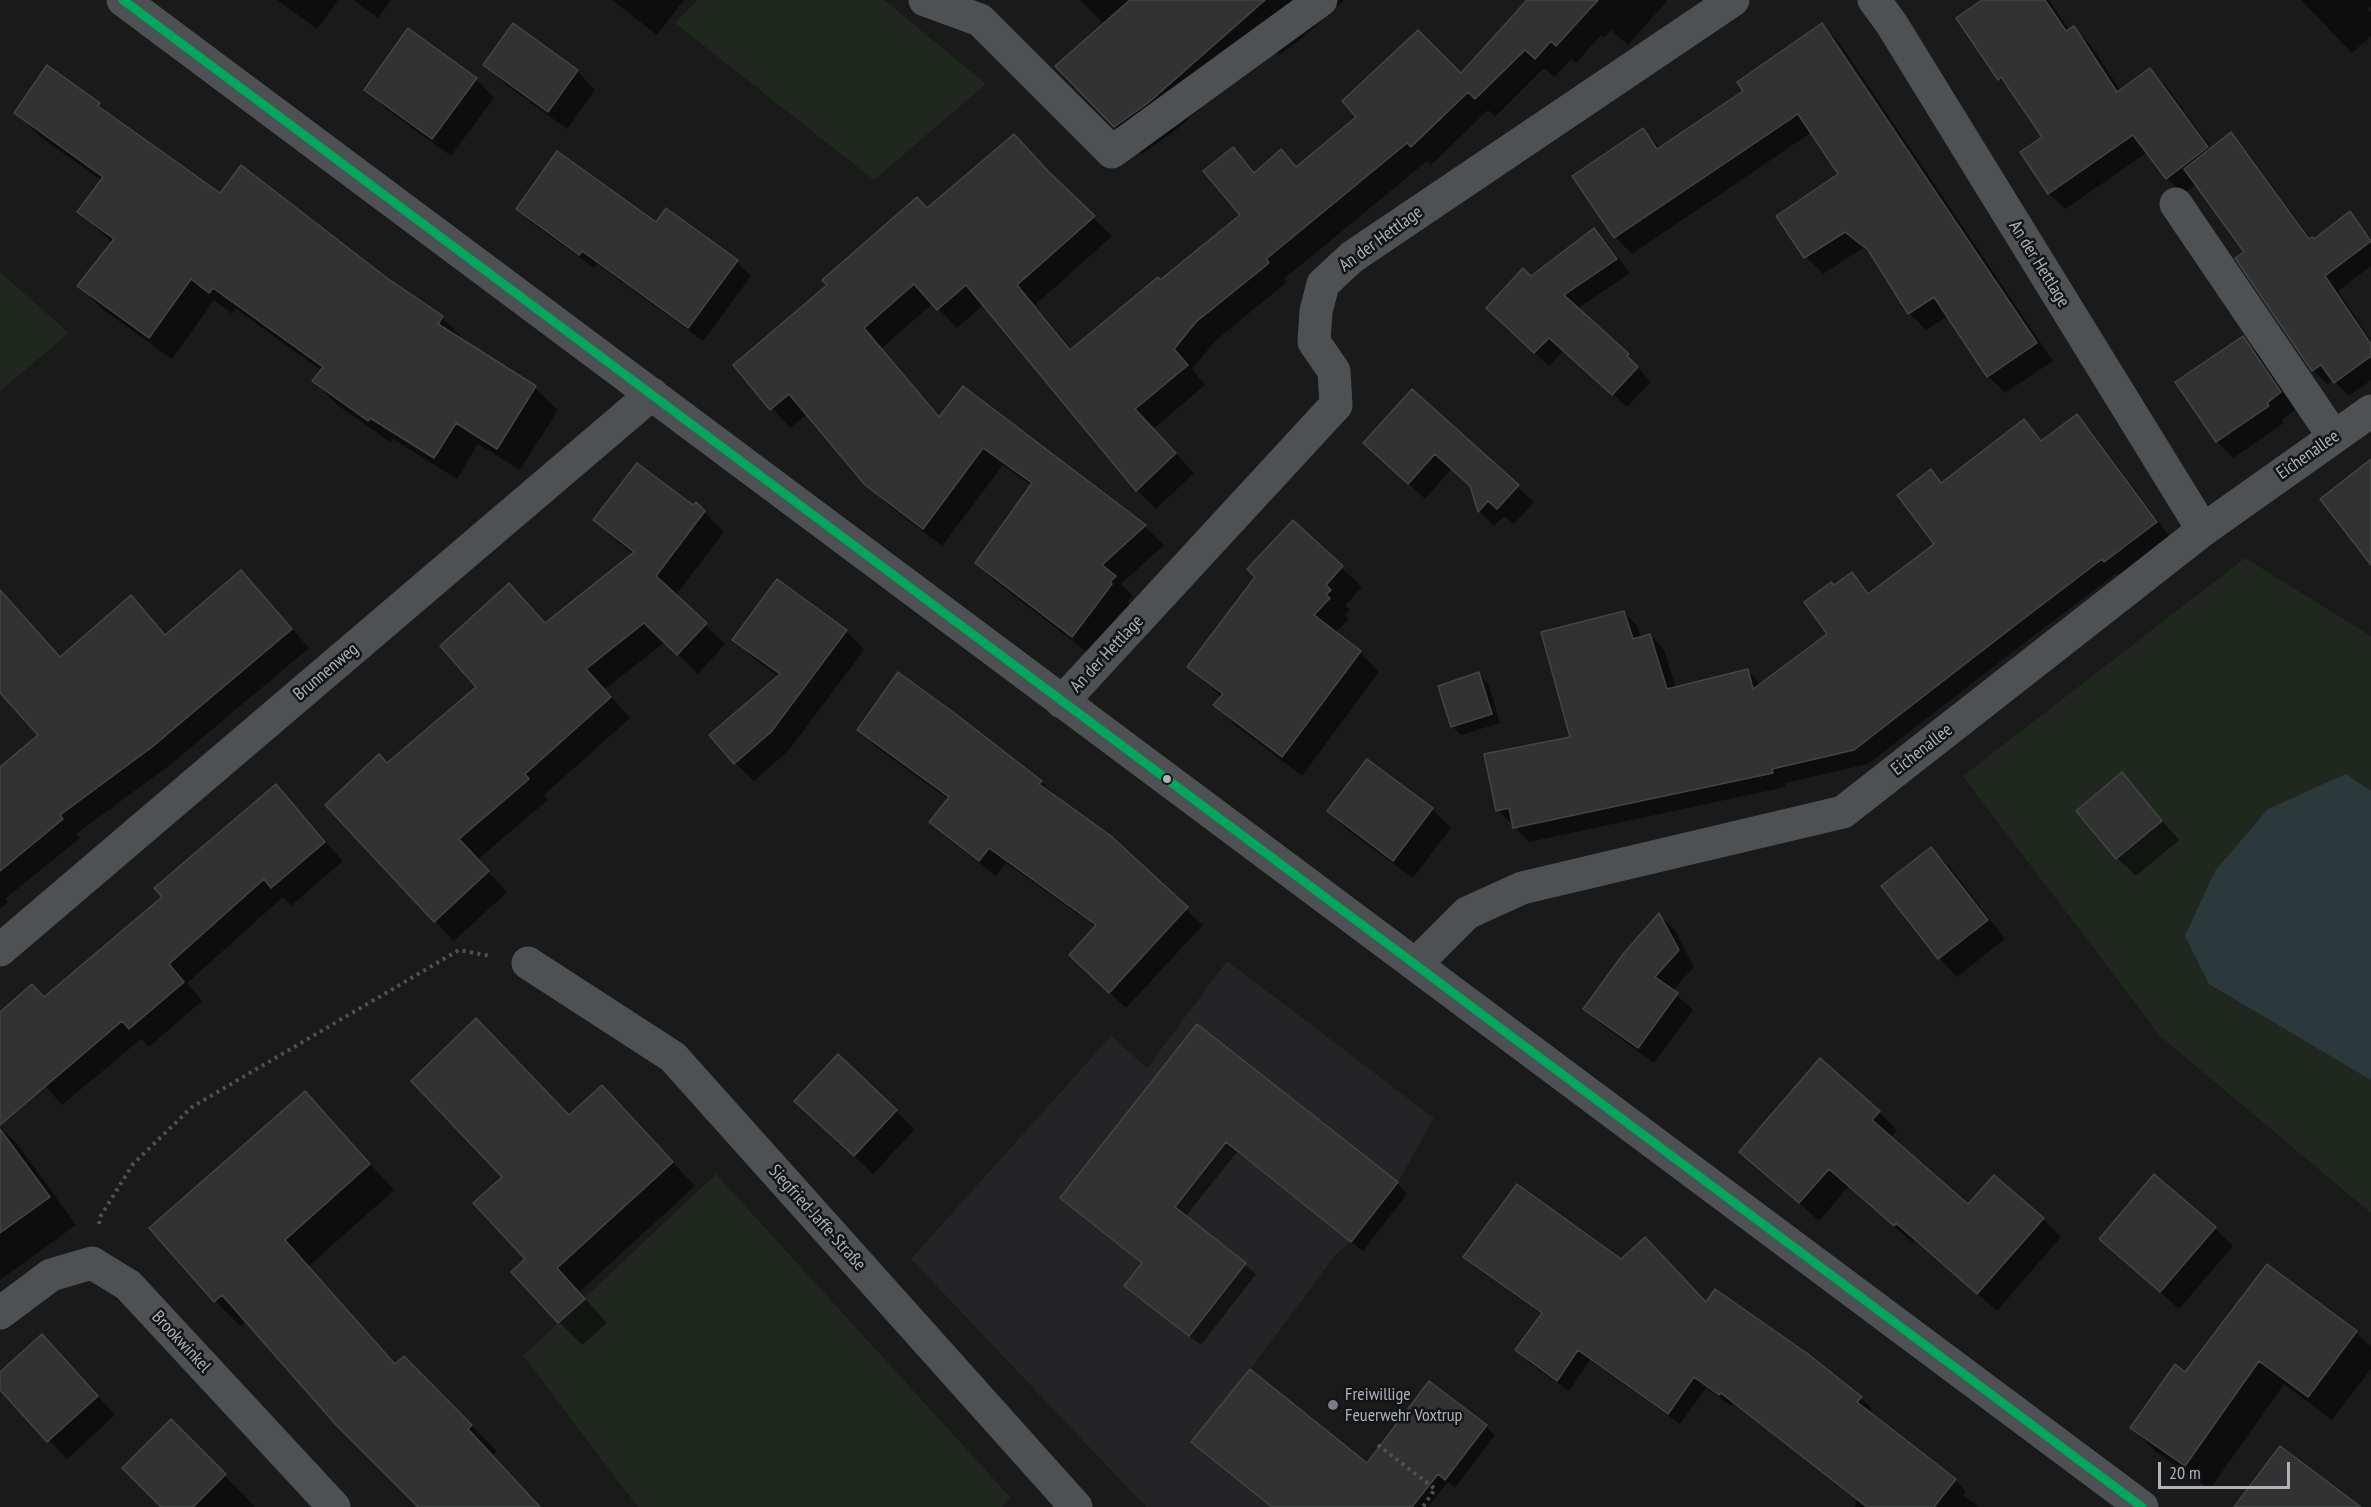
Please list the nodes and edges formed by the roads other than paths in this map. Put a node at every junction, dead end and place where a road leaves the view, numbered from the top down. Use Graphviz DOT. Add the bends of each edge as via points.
graph roads {
  1 [pos="123,0"];
  2 [pos="925,0"];
  3 [pos="1321,0"];
  4 [pos="1733,0"];
  5 [pos="1874,0"];
  6 [pos="2176,204"];
  7 [pos="652,394"];
  8 [pos="2371,411"];
  9 [pos="2334,437"];
  10 [pos="2203,530"];
  11 [pos="1062,702"];
  12 [pos="0,950"];
  13 [pos="528,963"];
  14 [pos="1416,964"];
  15 [pos="0,1313"];
  16 [pos="334,1507"];
  17 [pos="1077,1507"];
  18 [pos="2142,1507"];
  1 -- 7 [label="street"];
  2 -- 3 [label="street" via="980,21 1112,152"];
  4 -- 11 [label="street, An der Hettlage" via="1362,250 1323,284 1314,342 1334,371 1336,405"];
  5 -- 10 [label="street, An der Hettlage"];
  6 -- 9 [label="street"];
  7 -- 11 [label="street"];
  7 -- 12 [label="street, Brunnenweg"];
  8 -- 9 [label="street, Eichenallee"];
  9 -- 10 [label="street, Eichenallee"];
  10 -- 14 [label="street, Eichenallee" via="1843,812 1522,888 1467,913"];
  11 -- 14 [label="street"];
  13 -- 17 [label="street, Siegfried-Jaffe-Straße" via="673,1057"];
  14 -- 18 [label="street"];
  15 -- 16 [label="street, Brookwinkel" via="51,1275 92,1263 128,1285"];
}
